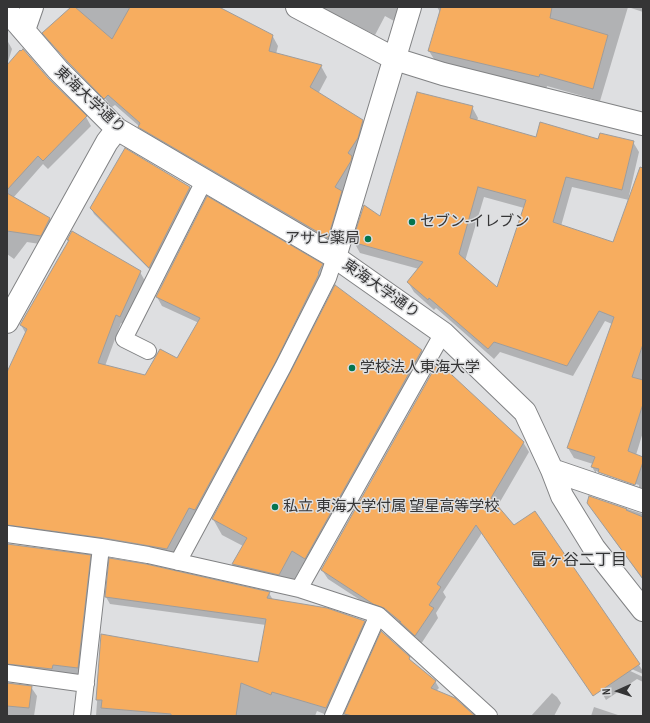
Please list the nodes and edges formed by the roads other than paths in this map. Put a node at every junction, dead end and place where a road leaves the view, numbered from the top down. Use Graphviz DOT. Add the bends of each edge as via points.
graph roads {
  1 [pos="32,7"];
  2 [pos="297,7"];
  3 [pos="410,7"];
  4 [pos="7,11"];
  5 [pos="24,30"];
  6 [pos="395,59"];
  7 [pos="643,124"];
  8 [pos="117,129"];
  9 [pos="204,181"];
  10 [pos="335,257"];
  11 [pos="7,322"];
  12 [pos="443,333"];
  13 [pos="148,351"];
  14 [pos="552,470"];
  15 [pos="643,502"];
  16 [pos="7,534"];
  17 [pos="101,546"];
  18 [pos="178,562"];
  19 [pos="299,589"];
  20 [pos="643,610"];
  21 [pos="378,615"];
  22 [pos="7,673"];
  23 [pos="86,684"];
  24 [pos="82,716"];
  25 [pos="333,716"];
  26 [pos="489,716"];
  1 -- 5 [label="street"];
  2 -- 6 [label="street"];
  3 -- 6 [label="street"];
  4 -- 5 [label="street, 東海大学通り"];
  5 -- 8 [label="street, 東海大学通り" via="58,70"];
  6 -- 7 [label="street" via="443,74"];
  6 -- 10 [label="street"];
  8 -- 9 [label="street, 東海大学通り"];
  8 -- 11 [label="street" via="107,142"];
  9 -- 10 [label="street, 東海大学通り"];
  9 -- 13 [label="lane" via="124,339"];
  10 -- 12 [label="street, 東海大学通り"];
  10 -- 18 [label="lane" via="328,278 283,367"];
  12 -- 14 [label="street, 東海大学通り" via="525,412"];
  12 -- 19 [label="lane"];
  14 -- 15 [label="street"];
  14 -- 20 [label="street, 東海大学通り" via="562,496 594,548"];
  16 -- 17 [label="lane"];
  17 -- 18 [label="lane"];
  17 -- 23 [label="lane"];
  18 -- 19 [label="lane"];
  19 -- 21 [label="lane"];
  21 -- 25 [label="lane"];
  21 -- 26 [label="lane"];
  22 -- 23 [label="lane"];
  23 -- 24 [label="lane"];
}
